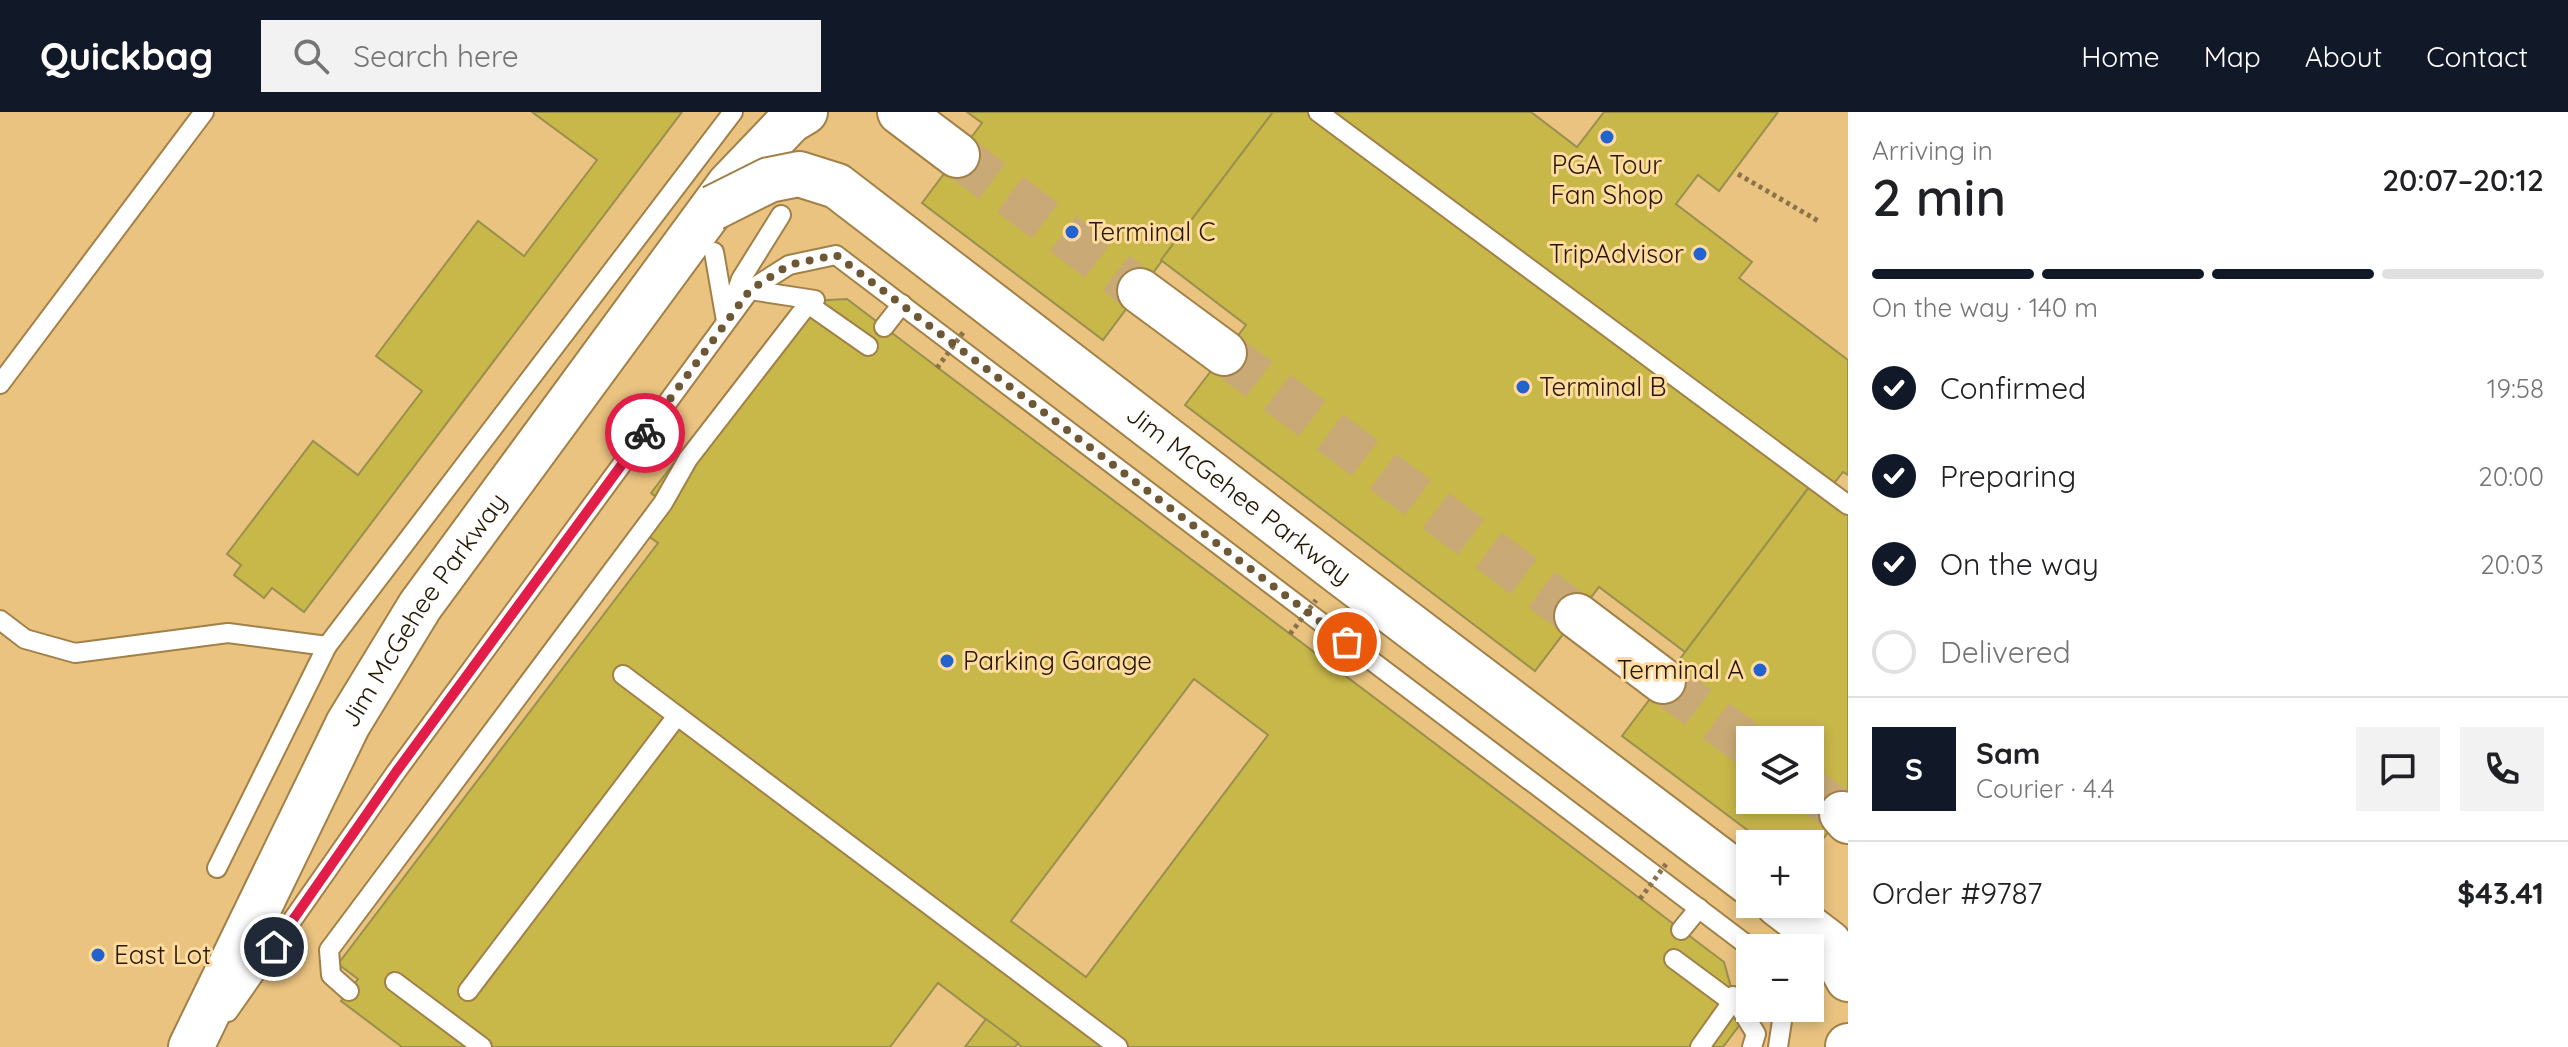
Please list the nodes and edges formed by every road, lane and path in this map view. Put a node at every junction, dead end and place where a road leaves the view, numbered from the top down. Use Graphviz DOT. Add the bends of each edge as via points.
graph roads {
  1 [pos="204,112"];
  2 [pos="733,112"];
  3 [pos="805,112"];
  4 [pos="900,112"];
  5 [pos="1318,112"];
  6 [pos="957,155"];
  7 [pos="1738,174"];
  8 [pos="713,208"];
  9 [pos="781,215"];
  10 [pos="1820,222"];
  11 [pos="714,252"];
  12 [pos="750,290"];
  13 [pos="1140,291"];
  14 [pos="815,300"];
  15 [pos="902,304"];
  16 [pos="726,323"];
  17 [pos="884,327"];
  18 [pos="868,346"];
  19 [pos="1224,353"];
  20 [pos="0,384"];
  21 [pos="1848,505"];
  22 [pos="1577,616"];
  23 [pos="0,620"];
  24 [pos="327,646"];
  25 [pos="623,675"];
  26 [pos="1663,681"];
  27 [pos="677,716"];
  28 [pos="217,868"];
  29 [pos="1736,872"];
  30 [pos="1699,908"];
  31 [pos="1796,918"];
  32 [pos="1681,930"];
  33 [pos="1736,936"];
  34 [pos="1674,959"];
  35 [pos="1848,979"];
  36 [pos="395,982"];
  37 [pos="349,991"];
  38 [pos="468,991"];
  39 [pos="1733,996"];
  40 [pos="1782,1022"];
  41 [pos="191,1047"];
  42 [pos="204,1047"];
  43 [pos="482,1047"];
  44 [pos="1118,1047"];
  45 [pos="1700,1047"];
  46 [pos="1752,1047"];
  47 [pos="1778,1047"];
  1 -- 20 [label="lane"];
  2 -- 24 [label="lane"];
  3 -- 8 [label="main road, Jim McGehee Parkway" via="790,121"];
  4 -- 6 [label="main road"];
  5 -- 21 [label="lane"];
  7 -- 10 [label="path"];
  8 -- 29 [label="main road, Jim McGehee Parkway, bridge" via="769,180 799,174 837,186"];
  8 -- 41 [label="main road, Jim McGehee Parkway" via="420,606 348,724"];
  9 -- 16 [label="lane" via="741,279"];
  11 -- 16 [label="lane"];
  12 -- 14 [label="lane"];
  12 -- 15 [label="lane" via="789,265 836,255"];
  12 -- 16 [label="lane"];
  13 -- 19 [label="main road"];
  15 -- 17 [label="lane"];
  15 -- 30 [label="lane"];
  16 -- 42 [label="lane" via="396,772"];
  18 -- 37 [label="lane" via="808,304 688,459 663,503 329,950 331,975"];
  22 -- 26 [label="main road"];
  23 -- 24 [label="lane" via="25,639 75,653 228,633"];
  24 -- 28 [label="lane"];
  25 -- 27 [label="lane"];
  27 -- 38 [label="lane"];
  27 -- 44 [label="lane"];
  30 -- 32 [label="lane"];
  30 -- 33 [label="lane"];
  31 -- 35 [label="main road" via="1829,943"];
  34 -- 45 [label="lane" via="1732,1002"];
  36 -- 43 [label="lane"];
  39 -- 46 [label="lane" via="1756,1034"];
  40 -- 47 [label="lane"];
}
